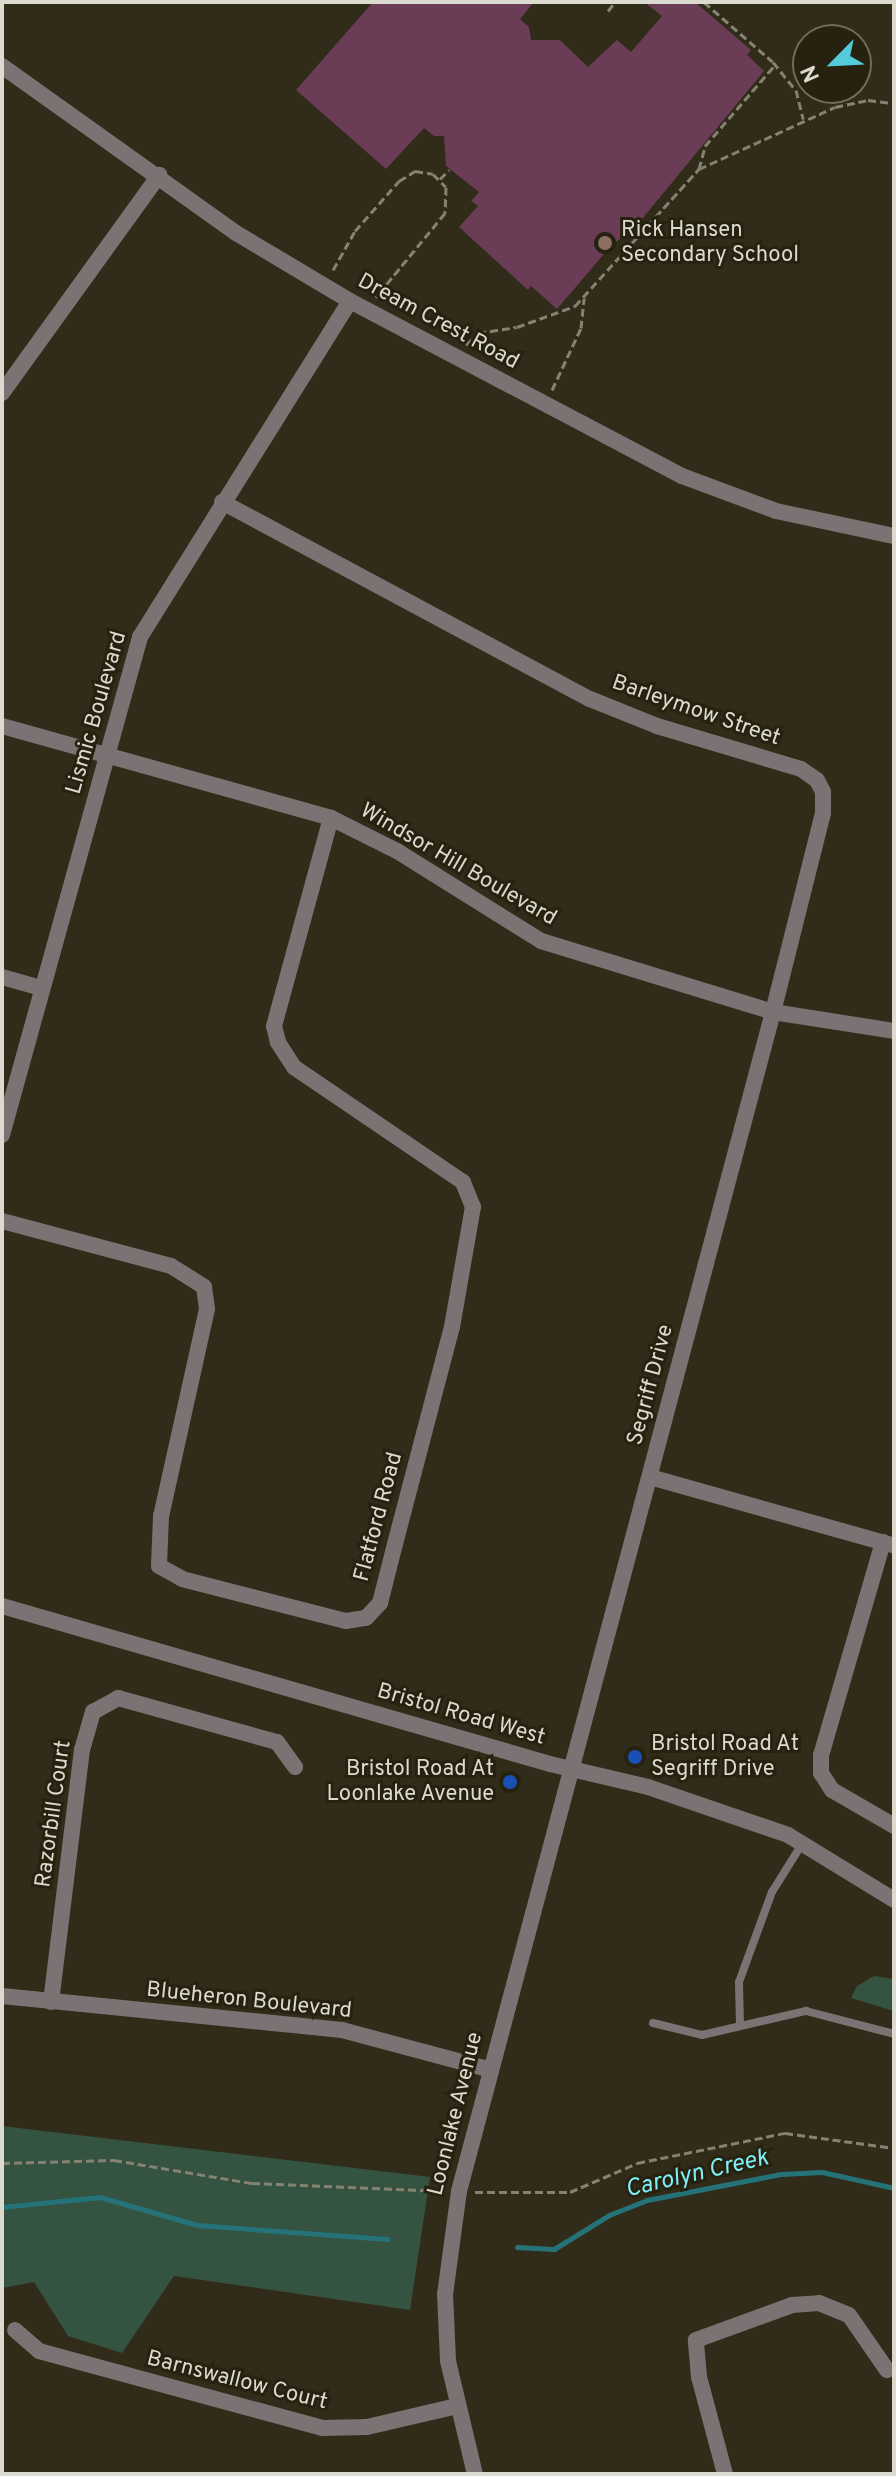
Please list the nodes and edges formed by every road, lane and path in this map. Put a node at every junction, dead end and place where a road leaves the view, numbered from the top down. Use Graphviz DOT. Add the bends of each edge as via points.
graph roads {
  1 [pos="615,2"];
  2 [pos="704,2"];
  3 [pos="608,11"];
  4 [pos="775,65"];
  5 [pos="2,66"];
  6 [pos="894,103"];
  7 [pos="803,119"];
  8 [pos="699,169"];
  9 [pos="449,170"];
  10 [pos="159,175"];
  11 [pos="440,179"];
  12 [pos="324,286"];
  13 [pos="584,298"];
  14 [pos="350,301"];
  15 [pos="368,310"];
  16 [pos="455,357"];
  17 [pos="2,393"];
  18 [pos="546,404"];
  19 [pos="222,502"];
  20 [pos="894,536"];
  21 [pos="2,726"];
  22 [pos="108,755"];
  23 [pos="331,818"];
  24 [pos="2,977"];
  25 [pos="41,988"];
  26 [pos="773,1012"];
  27 [pos="894,1031"];
  28 [pos="2,1135"];
  29 [pos="2,1221"];
  30 [pos="650,1477"];
  31 [pos="889,1544"];
  32 [pos="2,1606"];
  33 [pos="295,1767"];
  34 [pos="572,1770"];
  35 [pos="894,1826"];
  36 [pos="802,1844"];
  37 [pos="894,1900"];
  38 [pos="2,1996"];
  39 [pos="51,2002"];
  40 [pos="653,2023"];
  41 [pos="740,2024"];
  42 [pos="894,2034"];
  43 [pos="488,2069"];
  44 [pos="894,2148"];
  45 [pos="2,2163"];
  46 [pos="446,2191"];
  47 [pos="475,2192"];
  48 [pos="15,2330"];
  49 [pos="887,2370"];
  50 [pos="457,2406"];
  51 [pos="475,2474"];
  52 [pos="725,2474"];
  1 -- 3 [label="path"];
  2 -- 4 [label="path"];
  4 -- 7 [label="path" via="796,90"];
  4 -- 8 [label="path" via="705,146"];
  5 -- 10 [label="street, Dream Crest Road"];
  6 -- 7 [label="path" via="868,100"];
  7 -- 8 [label="path" via="769,140"];
  8 -- 13 [label="path"];
  9 -- 11 [label="path"];
  10 -- 12 [label="street, Dream Crest Road" via="236,233"];
  10 -- 17 [label="street"];
  11 -- 12 [label="path" via="415,171 399,181 355,231"];
  11 -- 15 [label="path" via="449,195 445,213"];
  12 -- 14 [label="street, Dream Crest Road"];
  13 -- 16 [label="path" via="517,327 478,333"];
  13 -- 18 [label="path" via="581,328"];
  14 -- 15 [label="street, Dream Crest Road"];
  14 -- 19 [label="street, Lismic Boulevard"];
  15 -- 16 [label="street, Dream Crest Road"];
  16 -- 18 [label="street, Dream Crest Road"];
  18 -- 20 [label="street, Dream Crest Road" via="727,494 776,511"];
  19 -- 22 [label="street, Lismic Boulevard" via="140,637"];
  19 -- 26 [label="street, Barleymow Street" via="590,699 657,726 801,769 817,780 823,813"];
  21 -- 22 [label="street, Windsor Hill Boulevard"];
  22 -- 23 [label="street, Windsor Hill Boulevard"];
  22 -- 25 [label="street, Lismic Boulevard"];
  23 -- 26 [label="street, Windsor Hill Boulevard" via="397,851 541,941"];
  23 -- 29 [label="street, Flatford Road" via="274,1026 278,1042 294,1067 463,1182 473,1207 452,1327 380,1603 366,1618 346,1621 182,1579 159,1566 161,1516 207,1309 204,1287 171,1266"];
  24 -- 25 [label="street"];
  25 -- 28 [label="street, Lismic Boulevard"];
  26 -- 27 [label="street, Windsor Hill Boulevard"];
  26 -- 30 [label="street, Segriff Drive"];
  30 -- 31 [label="street"];
  30 -- 34 [label="street, Segriff Drive"];
  31 -- 35 [label="street" via="821,1755 821,1773 832,1790"];
  32 -- 34 [label="street, Bristol Road West"];
  33 -- 39 [label="street, Razorbill Court" via="277,1742 118,1698 93,1712 82,1750"];
  34 -- 36 [label="street, Bristol Road West" via="648,1787"];
  34 -- 43 [label="street, Loonlake Avenue"];
  36 -- 37 [label="street, Bristol Road West"];
  36 -- 41 [label="lane" via="772,1892 739,1982"];
  38 -- 39 [label="street, Blueheron Boulevard"];
  39 -- 43 [label="street, Blueheron Boulevard" via="342,2030"];
  40 -- 41 [label="lane" via="702,2035"];
  41 -- 42 [label="lane" via="806,2011"];
  43 -- 50 [label="street, Loonlake Avenue" via="450,2235 445,2294 448,2361"];
  44 -- 47 [label="path" via="785,2133 637,2163 570,2192"];
  45 -- 46 [label="path" via="114,2160 252,2183"];
  48 -- 50 [label="street, Barnswallow Court" via="39,2351 322,2428 367,2427"];
  49 -- 52 [label="street" via="849,2315 819,2303 792,2305 696,2340 699,2377"];
  50 -- 51 [label="street, Loonlake Avenue"];
}
